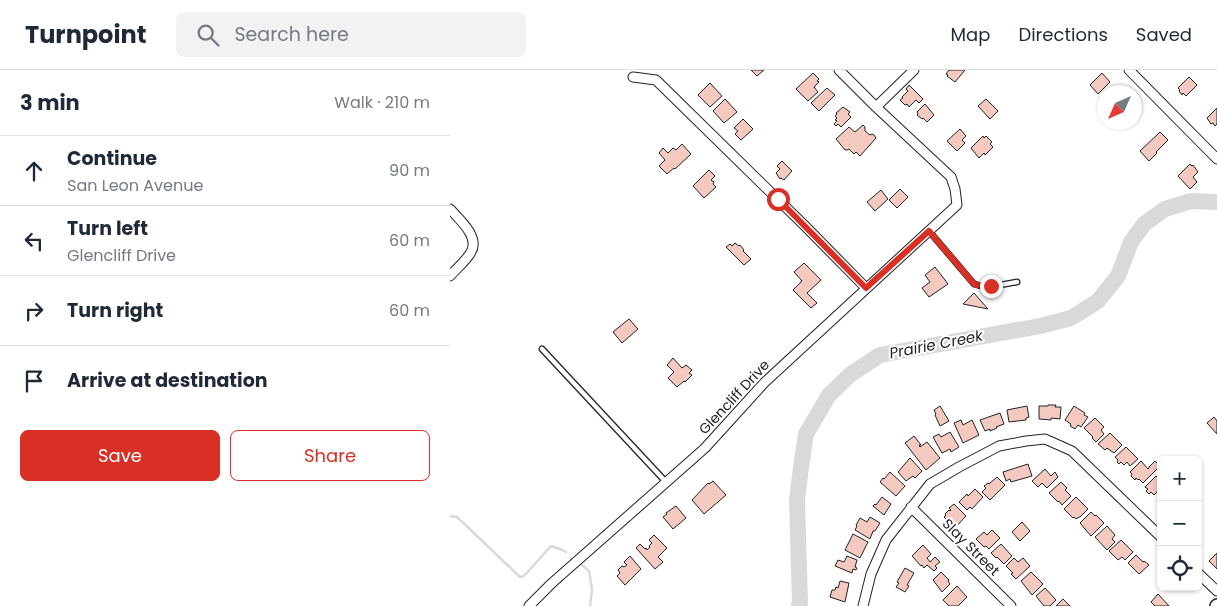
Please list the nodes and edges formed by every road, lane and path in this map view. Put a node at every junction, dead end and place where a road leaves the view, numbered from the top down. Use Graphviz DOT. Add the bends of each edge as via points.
graph roads {
  1 [pos="839,70"];
  2 [pos="914,70"];
  3 [pos="1129,70"];
  4 [pos="633,77"];
  5 [pos="876,107"];
  6 [pos="1217,159"];
  7 [pos="450,209"];
  8 [pos="929,231"];
  9 [pos="450,276"];
  10 [pos="1017,282"];
  11 [pos="866,288"];
  12 [pos="542,349"];
  13 [pos="666,482"];
  14 [pos="911,507"];
  15 [pos="1157,533"];
  16 [pos="1202,577"];
  17 [pos="1217,591"];
  18 [pos="529,606"];
  19 [pos="863,606"];
  20 [pos="1011,606"];
  1 -- 5 [label="street"];
  2 -- 5 [label="street"];
  3 -- 6 [label="street"];
  4 -- 11 [label="street" via="656,80"];
  5 -- 8 [label="street, Glencliff Drive" via="950,177 955,188 957,205"];
  7 -- 9 [label="street" via="469,229 473,241 472,251"];
  8 -- 10 [label="lane" via="974,284 991,286"];
  8 -- 11 [label="street, Glencliff Drive"];
  11 -- 13 [label="street, Glencliff Drive" via="764,383 705,448"];
  12 -- 13 [label="lane"];
  13 -- 18 [label="street, Glencliff Drive"];
  14 -- 15 [label="street" via="930,484 999,446 1044,439 1072,451"];
  14 -- 19 [label="street" via="886,540 871,574"];
  14 -- 20 [label="street, Slay Street"];
  16 -- 17 [label="street"];
}
